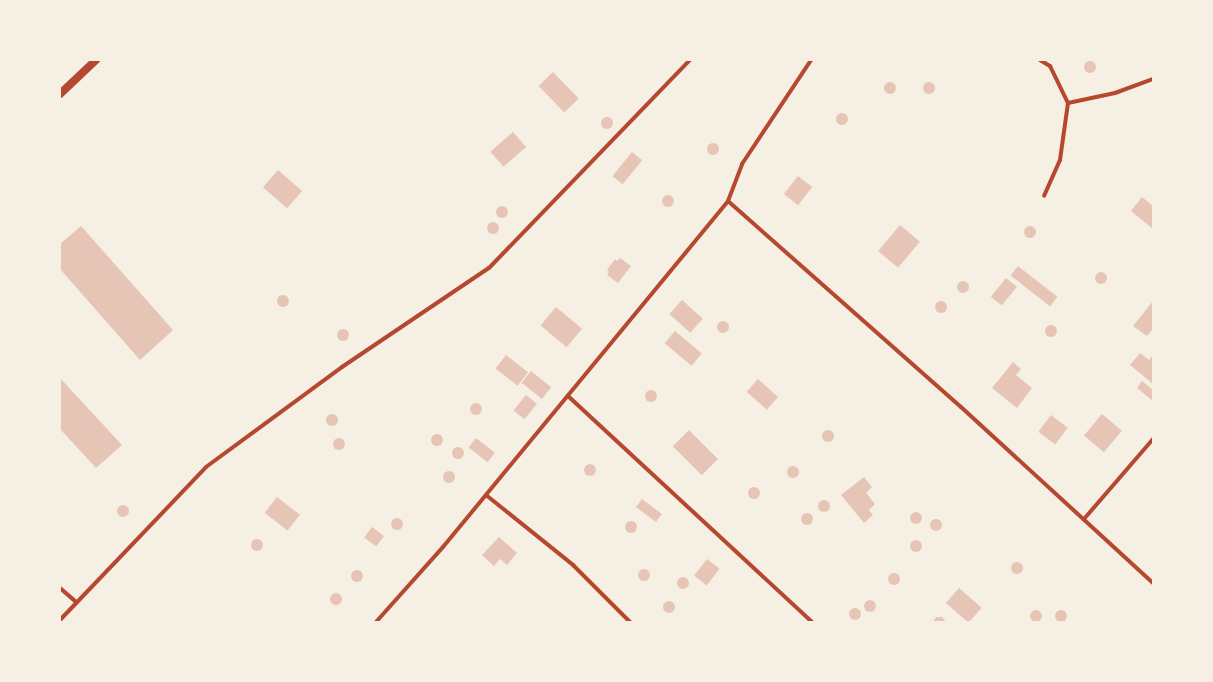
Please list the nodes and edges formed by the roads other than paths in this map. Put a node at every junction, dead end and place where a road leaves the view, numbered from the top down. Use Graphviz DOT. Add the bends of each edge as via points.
graph roads {
  1 [pos="96,60"];
  2 [pos="690,60"];
  3 [pos="811,60"];
  4 [pos="1040,60"];
  5 [pos="1153,79"];
  6 [pos="60,94"];
  7 [pos="1068,103"];
  8 [pos="1044,196"];
  9 [pos="728,201"];
  10 [pos="568,396"];
  11 [pos="1153,439"];
  12 [pos="486,494"];
  13 [pos="1084,519"];
  14 [pos="1153,583"];
  15 [pos="60,588"];
  16 [pos="75,601"];
  17 [pos="60,620"];
  18 [pos="376,622"];
  19 [pos="630,622"];
  20 [pos="812,622"];
  1 -- 6 [label="main road"];
  2 -- 16 [label="street" via="489,268 342,367 206,467"];
  3 -- 9 [label="street" via="742,164"];
  4 -- 7 [label="street" via="1050,66"];
  5 -- 7 [label="street" via="1115,93"];
  7 -- 8 [label="street" via="1060,160"];
  9 -- 10 [label="street"];
  9 -- 13 [label="street" via="956,401"];
  10 -- 12 [label="street"];
  10 -- 20 [label="street"];
  11 -- 13 [label="street"];
  12 -- 18 [label="street"];
  12 -- 19 [label="street" via="573,565"];
  13 -- 14 [label="street"];
  15 -- 16 [label="street"];
  16 -- 17 [label="street"];
}
